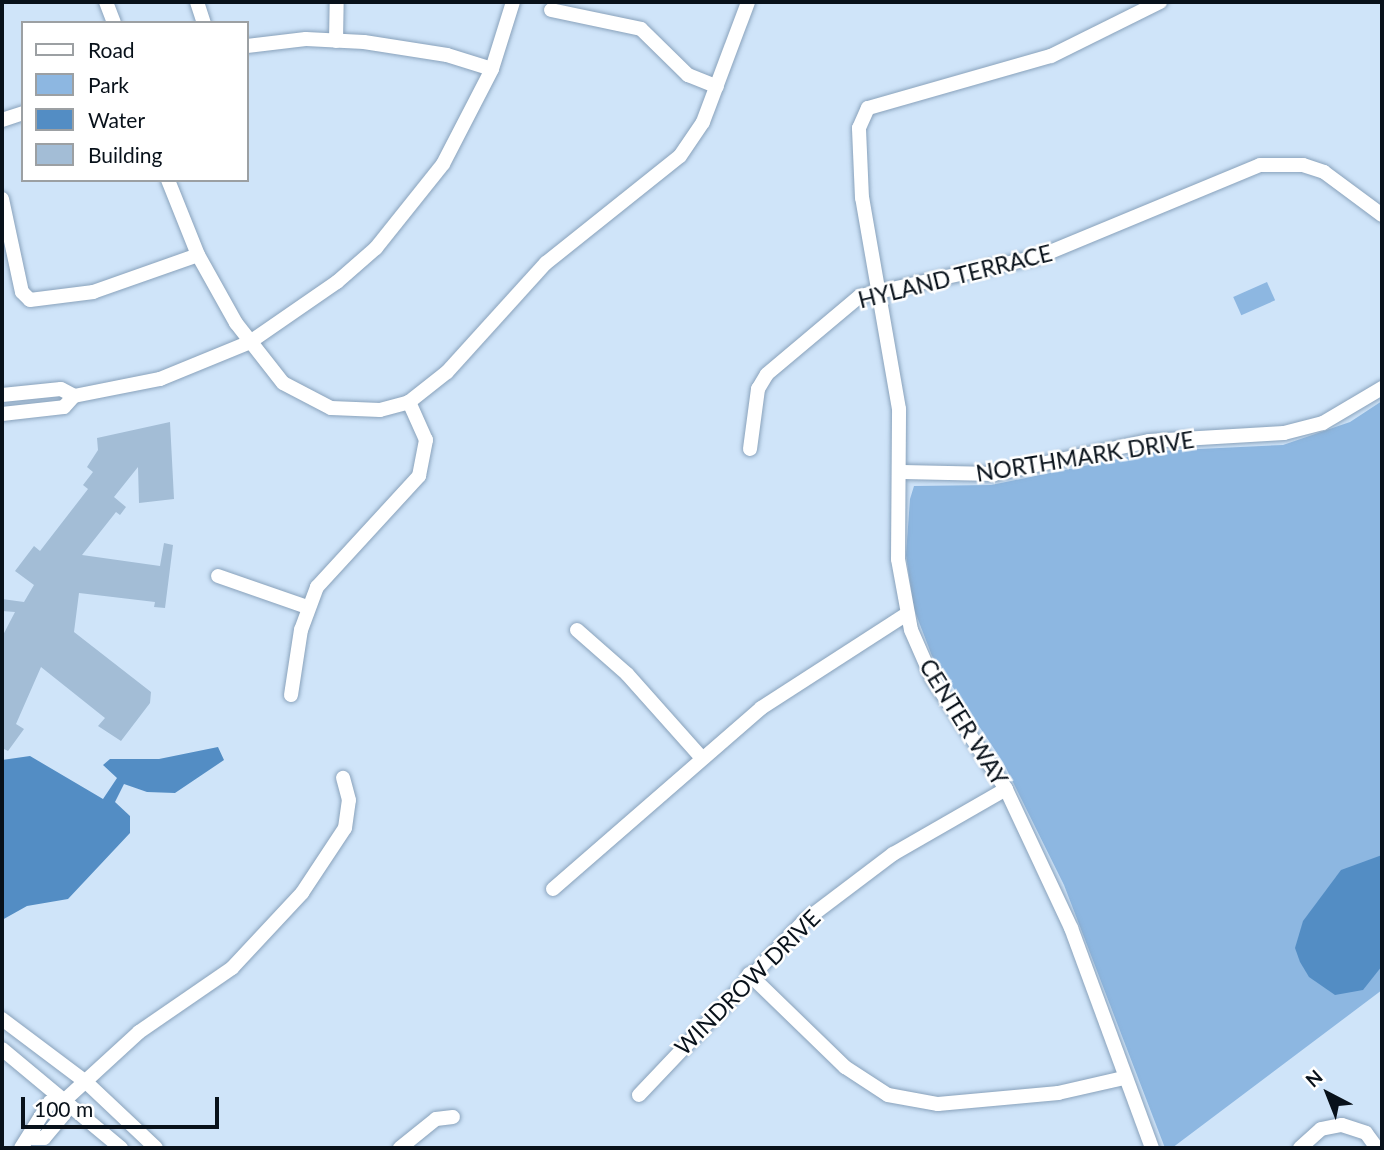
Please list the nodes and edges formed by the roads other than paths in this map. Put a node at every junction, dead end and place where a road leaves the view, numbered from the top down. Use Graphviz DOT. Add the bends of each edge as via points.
graph roads {
  1 [pos="106,2"];
  2 [pos="197,2"];
  3 [pos="337,2"];
  4 [pos="513,2"];
  5 [pos="748,2"];
  6 [pos="1160,2"];
  7 [pos="551,10"];
  8 [pos="113,21"];
  9 [pos="203,21"];
  10 [pos="336,41"];
  11 [pos="248,46"];
  12 [pos="492,69"];
  13 [pos="717,88"];
  14 [pos="21,114"];
  15 [pos="2,120"];
  16 [pos="168,182"];
  17 [pos="2,199"];
  18 [pos="1382,215"];
  19 [pos="198,255"];
  20 [pos="879,291"];
  21 [pos="250,341"];
  22 [pos="1382,388"];
  23 [pos="2,395"];
  24 [pos="74,396"];
  25 [pos="409,402"];
  26 [pos="2,414"];
  27 [pos="751,449"];
  28 [pos="902,472"];
  29 [pos="218,576"];
  30 [pos="307,607"];
  31 [pos="907,614"];
  32 [pos="578,630"];
  33 [pos="291,695"];
  34 [pos="701,757"];
  35 [pos="343,778"];
  36 [pos="1006,789"];
  37 [pos="553,890"];
  38 [pos="749,974"];
  39 [pos="2,1018"];
  40 [pos="2,1049"];
  41 [pos="1124,1078"];
  42 [pos="86,1082"];
  43 [pos="639,1096"];
  44 [pos="66,1099"];
  45 [pos="453,1118"];
  46 [pos="27,1143"];
  47 [pos="121,1148"];
  48 [pos="156,1148"];
  49 [pos="400,1148"];
  50 [pos="1152,1148"];
  51 [pos="1300,1148"];
  52 [pos="1377,1148"];
  1 -- 8 [label="street"];
  2 -- 9 [label="street"];
  3 -- 10 [label="street"];
  4 -- 12 [label="street"];
  5 -- 13 [label="street"];
  6 -- 20 [label="street, CENTER WAY" via="1051,56 869,108 860,120 859,158"];
  7 -- 13 [label="street" via="641,29 688,75"];
  10 -- 11 [label="street"];
  10 -- 12 [label="street" via="447,55"];
  12 -- 21 [label="street" via="443,164 402,218 338,282"];
  13 -- 25 [label="street" via="680,156 546,263 447,372"];
  14 -- 15 [label="street"];
  16 -- 19 [label="street"];
  17 -- 19 [label="street" via="22,292 30,300 93,292"];
  18 -- 20 [label="street, HYLAND TERRACE" via="1324,172 1291,164 1260,165 1051,253"];
  19 -- 21 [label="street"];
  20 -- 27 [label="street, HYLAND TERRACE" via="851,300 767,374 758,389"];
  20 -- 28 [label="street, CENTER WAY" via="900,409"];
  21 -- 24 [label="street" via="160,379"];
  21 -- 25 [label="street" via="283,383 314,402 349,411"];
  22 -- 28 [label="street, NORTHMARK DRIVE" via="1323,423 1284,433 1149,441 994,474"];
  23 -- 24 [label="street" via="61,389"];
  24 -- 26 [label="street" via="64,407"];
  25 -- 30 [label="street" via="426,440 419,476 331,569"];
  28 -- 31 [label="street, CENTER WAY" via="898,559"];
  29 -- 30 [label="street"];
  30 -- 33 [label="street"];
  31 -- 34 [label="street" via="771,701"];
  31 -- 36 [label="street, CENTER WAY" via="932,678"];
  32 -- 34 [label="street" via="627,674"];
  34 -- 37 [label="street"];
  35 -- 42 [label="street" via="349,800 345,828 302,893 232,968 139,1032"];
  36 -- 38 [label="street, WINDROW DRIVE" via="853,882"];
  36 -- 41 [label="street, CENTER WAY" via="1071,928"];
  38 -- 41 [label="street" via="845,1067 888,1095 938,1104 1058,1093"];
  38 -- 43 [label="street, WINDROW DRIVE"];
  39 -- 42 [label="street"];
  40 -- 44 [label="street"];
  41 -- 50 [label="street, CENTER WAY"];
  42 -- 44 [label="street"];
  42 -- 48 [label="street"];
  44 -- 46 [label="street" via="50,1102 32,1124"];
  44 -- 47 [label="street"];
  45 -- 49 [label="street" via="436,1119"];
  51 -- 52 [label="street" via="1321,1129 1342,1125 1366,1133"];
}
